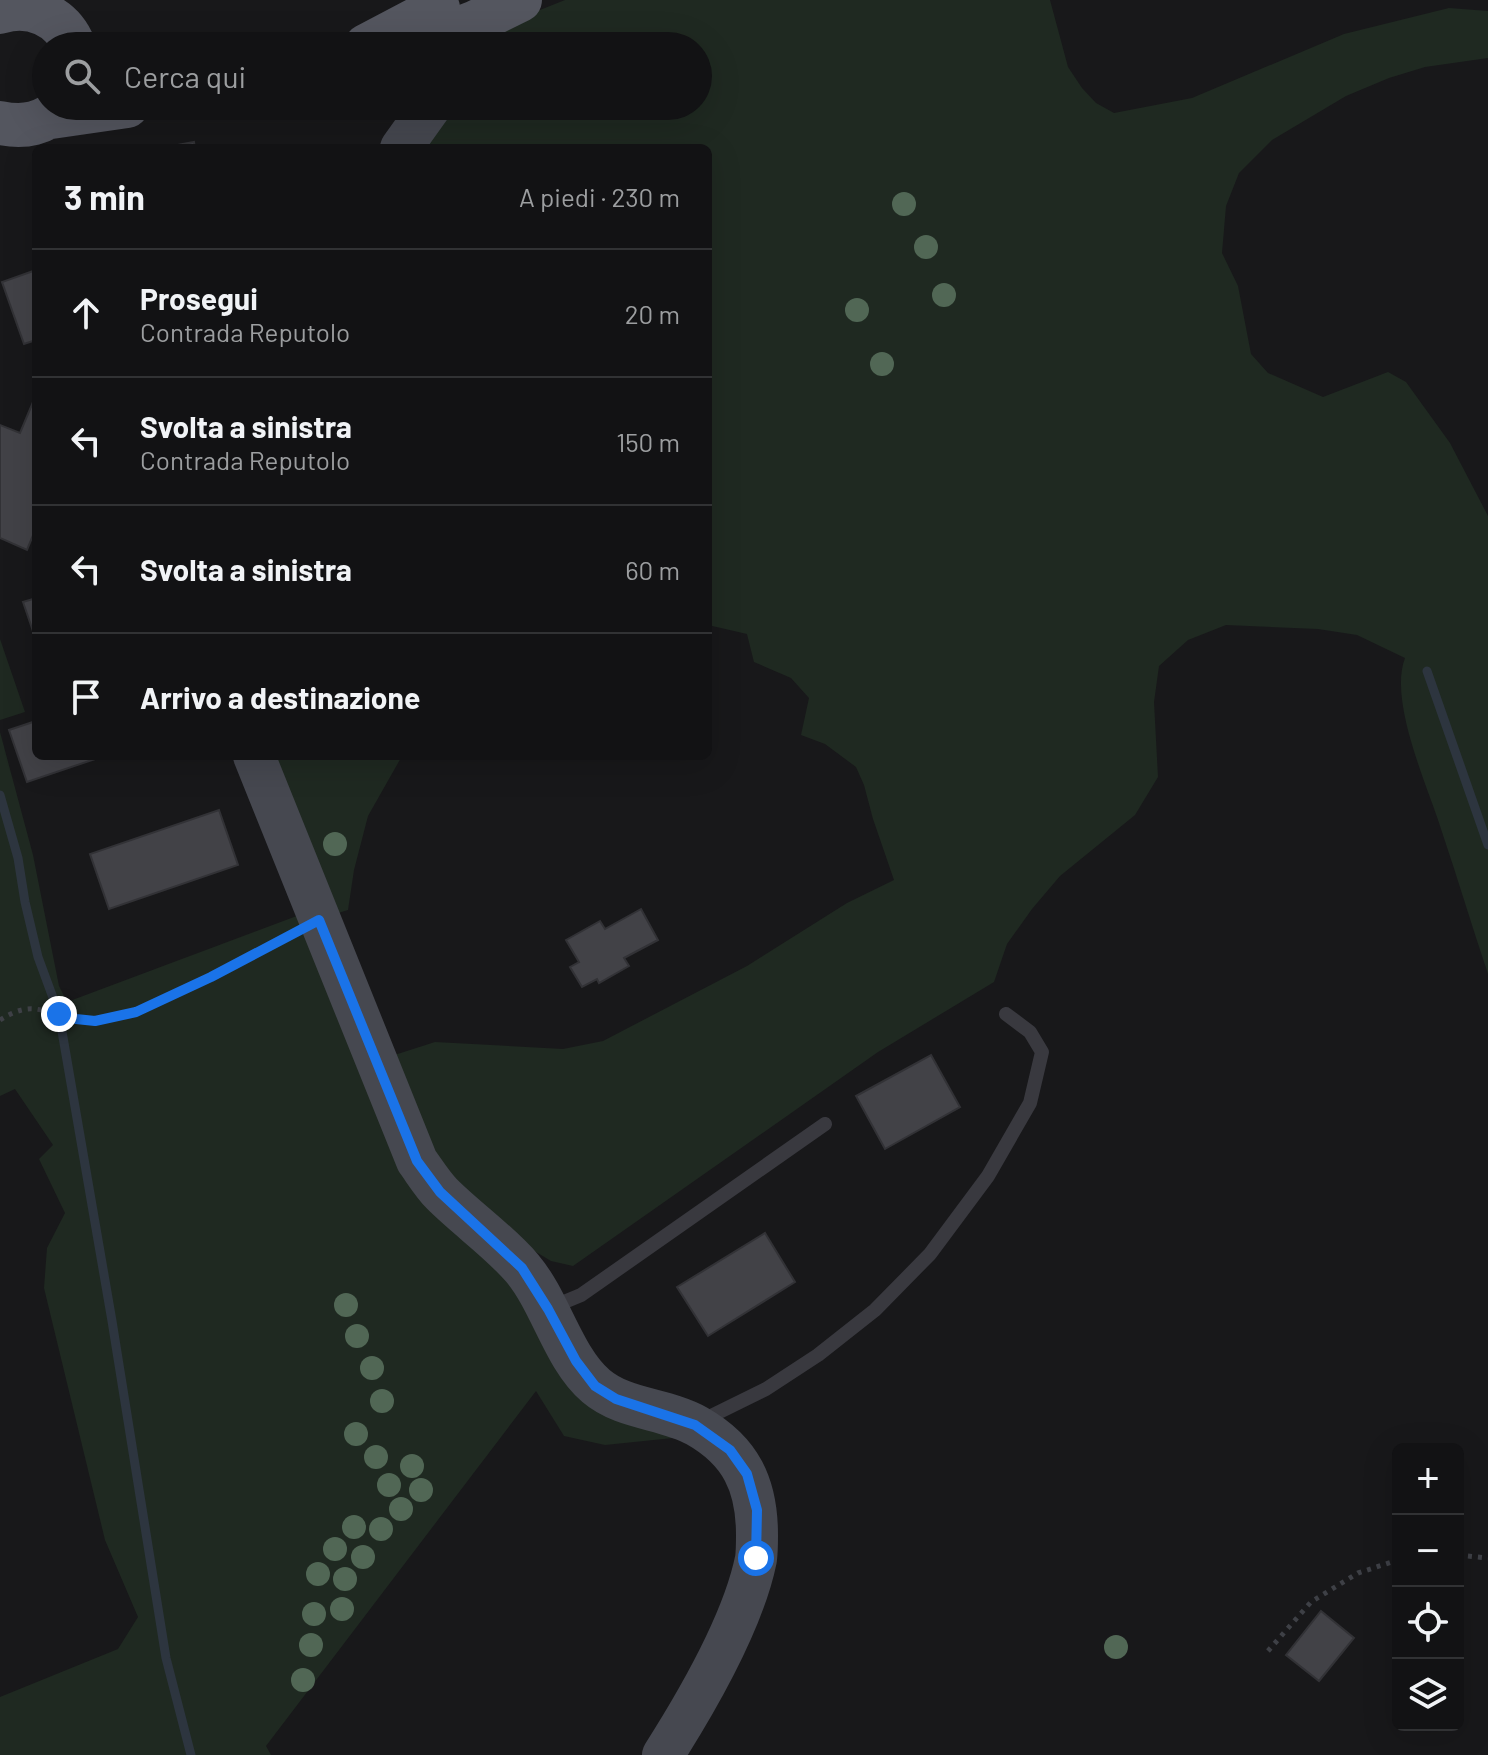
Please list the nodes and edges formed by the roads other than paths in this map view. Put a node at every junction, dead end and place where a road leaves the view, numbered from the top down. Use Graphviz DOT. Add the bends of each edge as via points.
graph roads {
  1 [pos="520,0"];
  2 [pos="0,12"];
  3 [pos="435,29"];
  4 [pos="68,31"];
  5 [pos="415,32"];
  6 [pos="42,120"];
  7 [pos="421,120"];
  8 [pos="0,123"];
  9 [pos="404,144"];
  10 [pos="256,760"];
  11 [pos="1006,1014"];
  12 [pos="825,1124"];
  13 [pos="548,1309"];
  14 [pos="695,1425"];
  15 [pos="663,1755"];
  1 -- 3 [label="main road"];
  2 -- 4 [label="main road" via="23,7 43,12"];
  3 -- 5 [label="main road"];
  6 -- 8 [label="main road" via="16,126"];
  7 -- 9 [label="street"];
  10 -- 13 [label="street" via="417,1161 440,1192 522,1268"];
  11 -- 14 [label="lane" via="1030,1032 1042,1052 1030,1103 988,1176 930,1254 875,1310 818,1355"];
  12 -- 13 [label="lane" via="581,1295"];
  13 -- 14 [label="street" via="595,1386 616,1399"];
  14 -- 15 [label="street" via="730,1450 747,1474 757,1510 756,1558 737,1617"];
}
